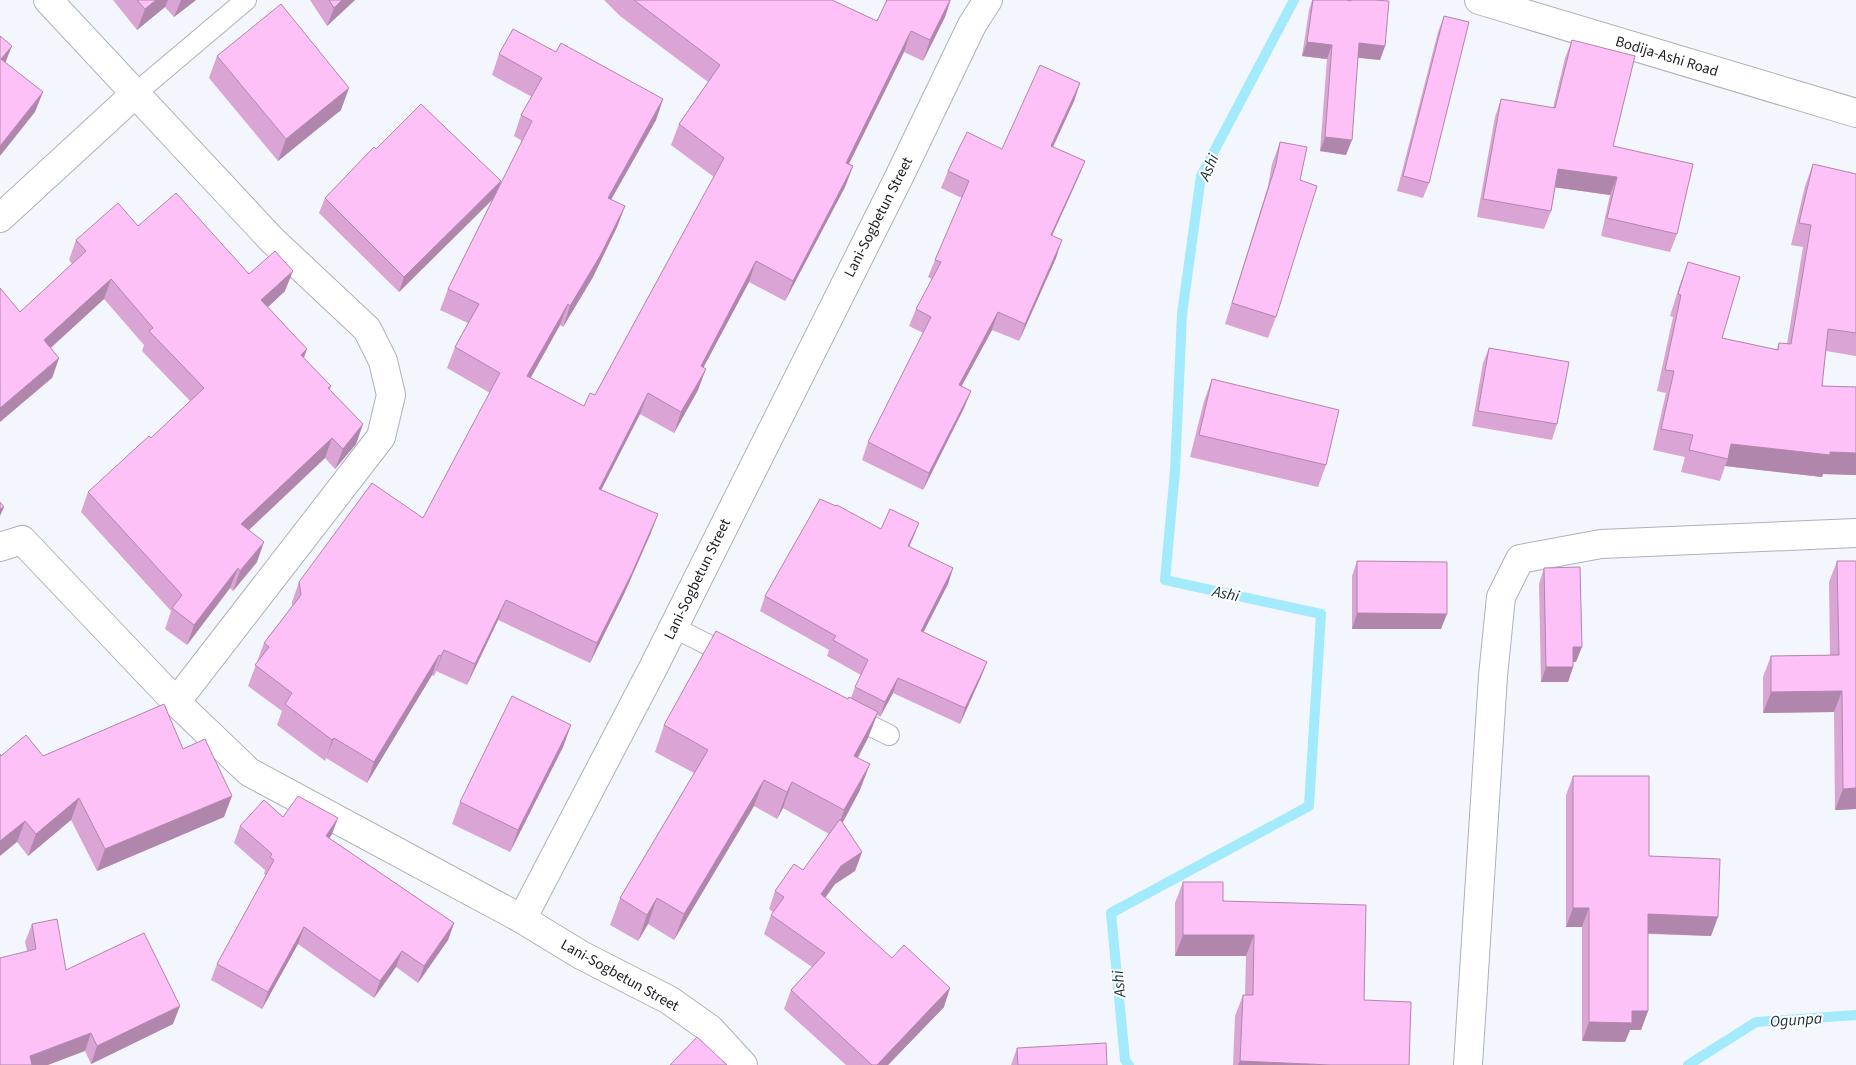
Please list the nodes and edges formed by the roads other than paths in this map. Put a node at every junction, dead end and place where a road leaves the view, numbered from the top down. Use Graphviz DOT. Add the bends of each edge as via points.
graph roads {
  1 [pos="48,0"];
  2 [pos="246,0"];
  3 [pos="988,0"];
  4 [pos="1479,0"];
  5 [pos="136,93"];
  6 [pos="1856,113"];
  7 [pos="0,218"];
  8 [pos="1856,533"];
  9 [pos="0,547"];
  10 [pos="673,627"];
  11 [pos="751,666"];
  12 [pos="176,702"];
  13 [pos="829,705"];
  14 [pos="889,735"];
  15 [pos="522,919"];
  16 [pos="743,1065"];
  17 [pos="1468,1065"];
  1 -- 5 [label="street"];
  2 -- 5 [label="lane"];
  3 -- 10 [label="street, Lani-Sogbetun Street" via="972,25"];
  4 -- 6 [label="street, Bodija-Ashi Road"];
  5 -- 7 [label="street"];
  5 -- 12 [label="street" via="272,240 367,330 383,361 391,395 381,437"];
  8 -- 17 [label="street" via="1601,544 1520,559 1501,597"];
  9 -- 12 [label="street" via="22,540"];
  10 -- 11 [label="lane"];
  10 -- 15 [label="street, Lani-Sogbetun Street"];
  12 -- 15 [label="street" via="249,772"];
  13 -- 14 [label="lane"];
  15 -- 16 [label="street, Lani-Sogbetun Street" via="581,955 669,1000 710,1029"];
}
